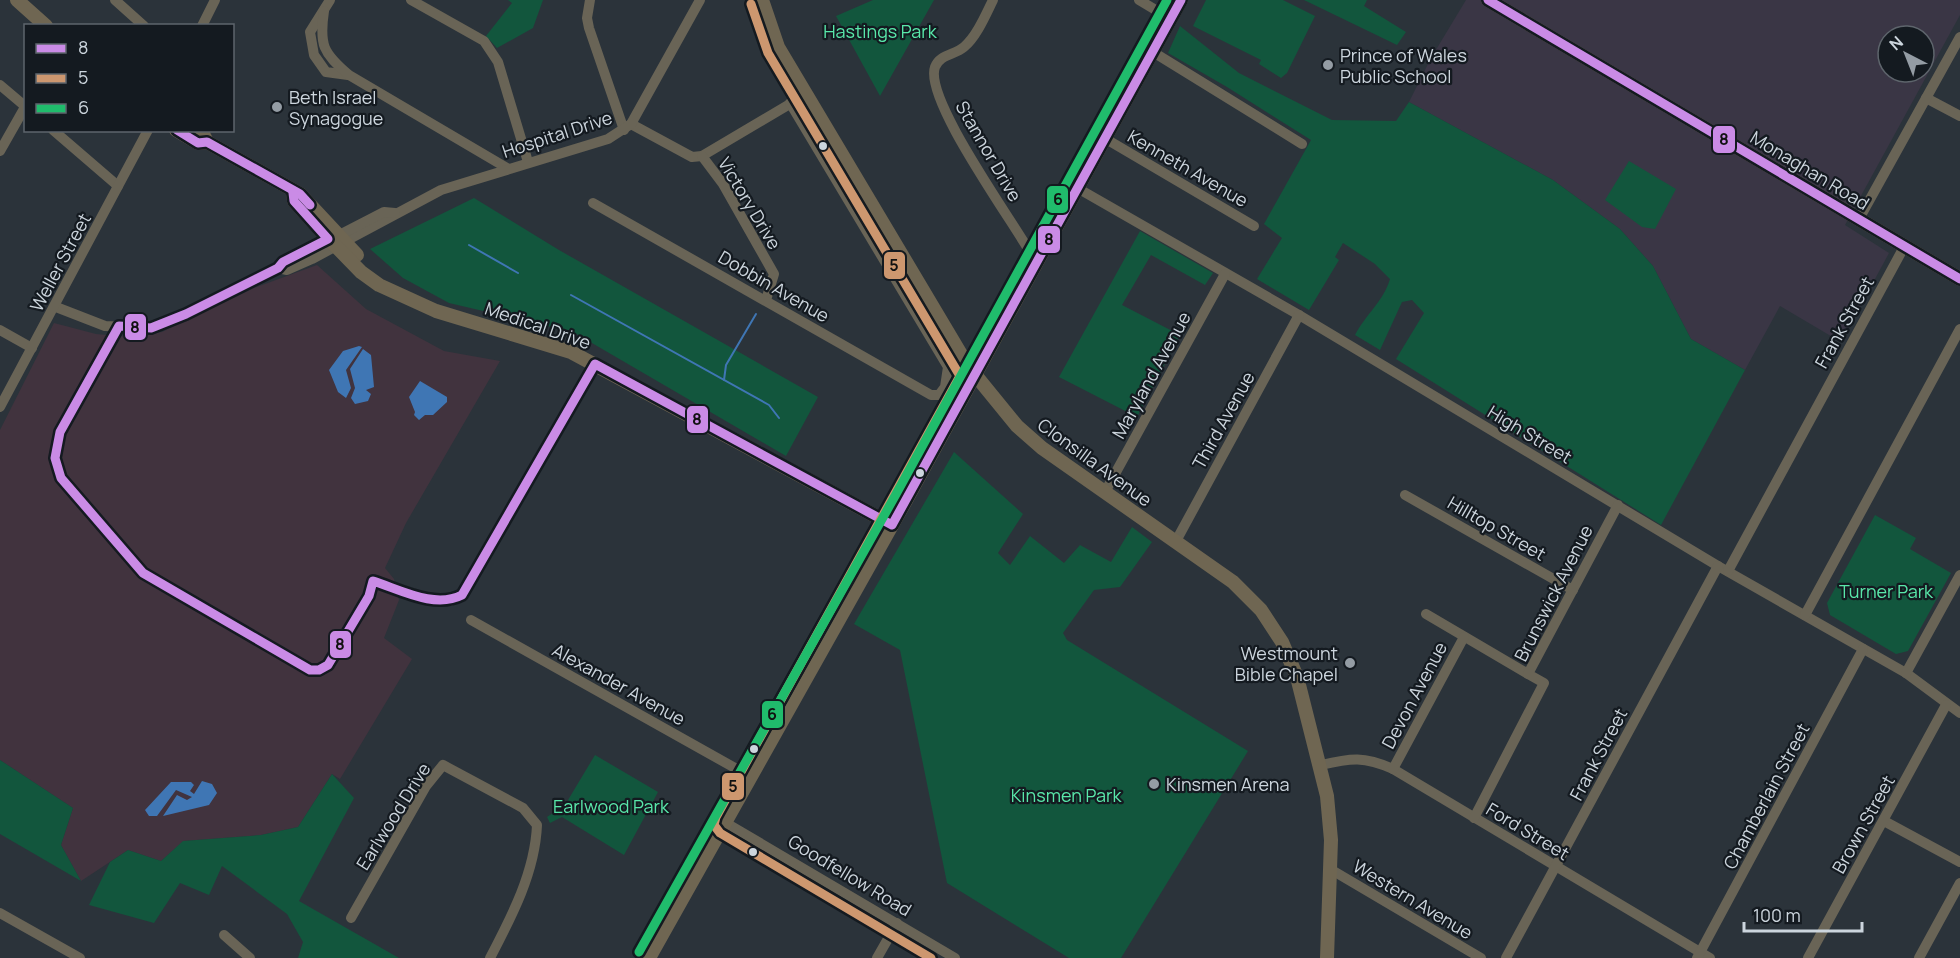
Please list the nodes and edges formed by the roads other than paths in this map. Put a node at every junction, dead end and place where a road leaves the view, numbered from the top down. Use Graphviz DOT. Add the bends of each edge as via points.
graph roads {
  1 [pos="17,0"];
  2 [pos="115,0"];
  3 [pos="215,0"];
  4 [pos="330,0"];
  5 [pos="411,0"];
  6 [pos="590,0"];
  7 [pos="700,0"];
  8 [pos="762,0"];
  9 [pos="993,0"];
  10 [pos="1139,0"];
  11 [pos="1179,0"];
  12 [pos="1488,0"];
  13 [pos="1159,12"];
  14 [pos="44,24"];
  15 [pos="142,24"];
  16 [pos="203,24"];
  17 [pos="1165,31"];
  18 [pos="1960,37"];
  19 [pos="1153,52"];
  20 [pos="0,85"];
  21 [pos="805,94"];
  22 [pos="1926,98"];
  23 [pos="790,103"];
  24 [pos="24,106"];
  25 [pos="24,109"];
  26 [pos="1960,116"];
  27 [pos="627,127"];
  28 [pos="55,132"];
  29 [pos="147,132"];
  30 [pos="179,132"];
  31 [pos="200,132"];
  32 [pos="1106,139"];
  33 [pos="207,142"];
  34 [pos="1302,144"];
  35 [pos="0,151"];
  36 [pos="702,156"];
  37 [pos="528,162"];
  38 [pos="507,168"];
  39 [pos="118,186"];
  40 [pos="1079,189"];
  41 [pos="593,203"];
  42 [pos="1858,219"];
  43 [pos="1254,226"];
  44 [pos="336,240"];
  45 [pos="1904,247"];
  46 [pos="1037,264"];
  47 [pos="1225,274"];
  48 [pos="1960,279"];
  49 [pos="766,300"];
  50 [pos="56,307"];
  51 [pos="1299,315"];
  52 [pos="1960,329"];
  53 [pos="0,330"];
  54 [pos="32,348"];
  55 [pos="595,364"];
  56 [pos="974,376"];
  57 [pos="0,407"];
  58 [pos="1105,492"];
  59 [pos="1406,495"];
  60 [pos="1618,505"];
  61 [pos="890,528"];
  62 [pos="1176,541"];
  63 [pos="1723,569"];
  64 [pos="1960,575"];
  65 [pos="373,581"];
  66 [pos="1573,590"];
  67 [pos="1426,614"];
  68 [pos="1805,615"];
  69 [pos="471,620"];
  70 [pos="1464,637"];
  71 [pos="1863,649"];
  72 [pos="1906,673"];
  73 [pos="1528,674"];
  74 [pos="1947,705"];
  75 [pos="1960,713"];
  76 [pos="1321,765"];
  77 [pos="1393,769"];
  78 [pos="751,777"];
  79 [pos="1474,818"];
  80 [pos="1884,821"];
  81 [pos="726,823"];
  82 [pos="1960,862"];
  83 [pos="1556,867"];
  84 [pos="1330,869"];
  85 [pos="1960,883"];
  86 [pos="0,913"];
  87 [pos="351,918"];
  88 [pos="897,922"];
  89 [pos="224,935"];
  90 [pos="1703,956"];
  91 [pos="80,958"];
  92 [pos="250,958"];
  93 [pos="490,958"];
  94 [pos="649,958"];
  95 [pos="878,958"];
  96 [pos="956,958"];
  97 [pos="1327,958"];
  98 [pos="1480,958"];
  99 [pos="1506,958"];
  100 [pos="1808,958"];
  101 [pos="1919,958"];
  1 -- 14 [label="main road"];
  2 -- 15 [label="street"];
  3 -- 16 [label="street"];
  4 -- 38 [label="street" via="310,32 314,55 326,72 349,75"];
  5 -- 37 [label="street" via="484,41 498,62"];
  6 -- 27 [label="street" via="589,28"];
  7 -- 27 [label="street, Hospital Drive"];
  8 -- 21 [label="main road, Clonsilla Avenue" via="778,47"];
  9 -- 46 [label="street, Stannor Drive" via="965,46 940,59 934,68 935,85 950,122"];
  10 -- 13 [label="street"];
  11 -- 13 [label="street"];
  11 -- 17 [label="main road"];
  12 -- 42 [label="main road, Monaghan Road"];
  13 -- 17 [label="street"];
  17 -- 19 [label="main road"];
  18 -- 22 [label="street"];
  19 -- 32 [label="main road"];
  19 -- 34 [label="street"];
  20 -- 24 [label="street"];
  21 -- 23 [label="street"];
  21 -- 56 [label="main road, Clonsilla Avenue"];
  22 -- 26 [label="street"];
  22 -- 42 [label="street"];
  23 -- 36 [label="street"];
  23 -- 49 [label="street, Dobbin Avenue" via="948,367 945,387 939,395 931,395"];
  25 -- 35 [label="street"];
  27 -- 36 [label="street" via="692,157"];
  27 -- 37 [label="street, Hospital Drive" via="608,139"];
  28 -- 39 [label="street"];
  29 -- 39 [label="street, Weller Street"];
  30 -- 33 [label="main road, Medical Drive" via="198,143"];
  31 -- 33 [label="main road, Medical Drive"];
  32 -- 40 [label="main road"];
  32 -- 43 [label="street, Kenneth Avenue"];
  33 -- 44 [label="main road, Medical Drive" via="300,194"];
  36 -- 49 [label="street, Victory Drive" via="723,184 774,274"];
  37 -- 38 [label="street, Hospital Drive"];
  38 -- 44 [label="street, Hospital Drive" via="441,190"];
  39 -- 50 [label="street, Weller Street"];
  40 -- 46 [label="main road"];
  40 -- 47 [label="street, High Street"];
  41 -- 49 [label="street, Dobbin Avenue"];
  42 -- 45 [label="main road, Monaghan Road"];
  44 -- 50 [label="street, Hospital Drive" via="151,328 105,326"];
  44 -- 55 [label="main road, Medical Drive" via="393,290 436,311 572,352"];
  45 -- 48 [label="main road, Monaghan Road"];
  45 -- 63 [label="street, Frank Street"];
  46 -- 56 [label="main road"];
  47 -- 51 [label="street, High Street"];
  47 -- 58 [label="street, Maryland Avenue"];
  50 -- 54 [label="street, Weller Street"];
  51 -- 60 [label="street, High Street"];
  51 -- 62 [label="street, Third Avenue"];
  52 -- 68 [label="street"];
  53 -- 54 [label="street"];
  54 -- 57 [label="street, Weller Street"];
  55 -- 61 [label="main road, Medical Drive"];
  55 -- 65 [label="street" via="462,595 450,602 437,601"];
  56 -- 58 [label="main road, Clonsilla Avenue" via="1017,426"];
  56 -- 61 [label="main road"];
  58 -- 62 [label="main road, Clonsilla Avenue"];
  59 -- 66 [label="street, Hilltop Street"];
  60 -- 63 [label="street, High Street"];
  60 -- 66 [label="street, Brunswick Avenue"];
  61 -- 78 [label="main road"];
  62 -- 76 [label="main road, Clonsilla Avenue" via="1233,582 1262,610 1282,642 1297,678"];
  63 -- 68 [label="street, High Street"];
  63 -- 83 [label="street, Frank Street"];
  64 -- 72 [label="street"];
  66 -- 73 [label="street, Brunswick Avenue"];
  67 -- 70 [label="street"];
  68 -- 71 [label="street, High Street"];
  69 -- 78 [label="street, Alexander Avenue"];
  70 -- 73 [label="street"];
  70 -- 77 [label="street, Devon Avenue"];
  71 -- 72 [label="street, High Street"];
  71 -- 90 [label="street, Chamberlain Street"];
  72 -- 74 [label="street, High Street"];
  73 -- 79 [label="street, Brunswick Avenue" via="1544,683"];
  74 -- 75 [label="street, High Street"];
  74 -- 80 [label="street, Brown Street"];
  76 -- 77 [label="street, Ford Street" via="1354,758 1371,759"];
  76 -- 84 [label="main road, Clonsilla Avenue" via="1331,840"];
  77 -- 79 [label="street, Ford Street"];
  78 -- 81 [label="main road"];
  79 -- 83 [label="street, Ford Street"];
  80 -- 82 [label="street"];
  80 -- 100 [label="street, Brown Street"];
  81 -- 88 [label="street, Goodfellow Road"];
  81 -- 94 [label="main road"];
  83 -- 90 [label="street, Ford Street"];
  83 -- 99 [label="street, Frank Street"];
  84 -- 97 [label="main road, Clonsilla Avenue"];
  84 -- 98 [label="street, Western Avenue"];
  85 -- 101 [label="street"];
  86 -- 91 [label="street"];
  87 -- 93 [label="street, Earlwood Drive" via="426,786 443,765 523,808 537,825 536,848 514,911"];
  88 -- 95 [label="street"];
  88 -- 96 [label="street, Goodfellow Road"];
  89 -- 92 [label="street"];
}
